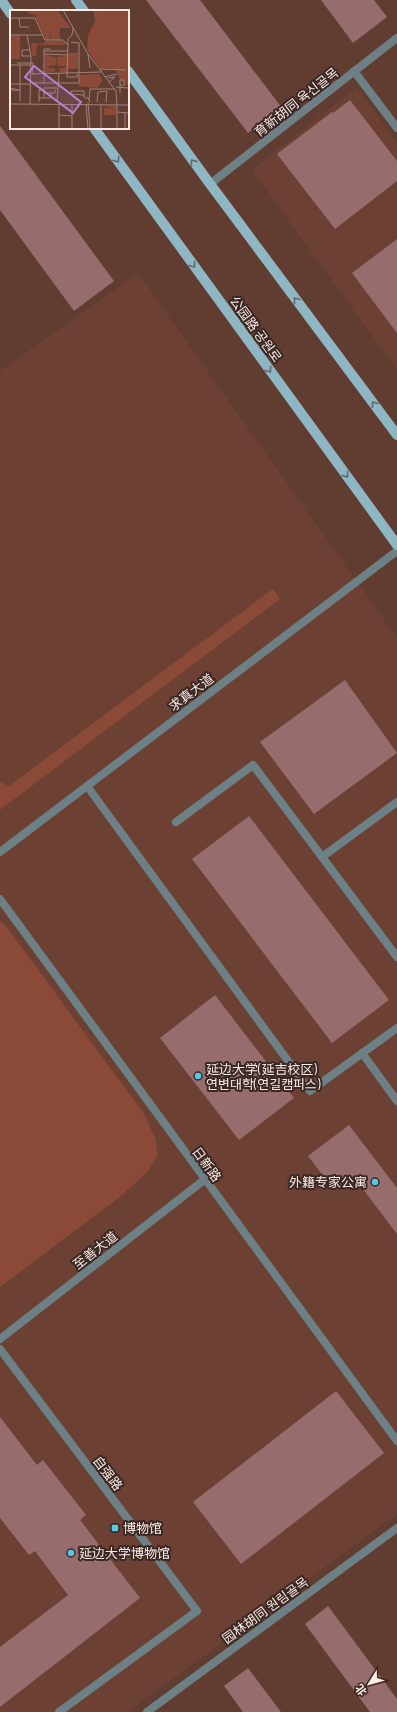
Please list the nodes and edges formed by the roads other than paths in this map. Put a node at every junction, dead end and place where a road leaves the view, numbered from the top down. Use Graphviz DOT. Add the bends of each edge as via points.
graph roads {
  1 [pos="1,0"];
  2 [pos="76,0"];
  3 [pos="83,10"];
  4 [pos="10,13"];
  5 [pos="397,38"];
  6 [pos="354,71"];
  7 [pos="129,73"];
  8 [pos="397,128"];
  9 [pos="95,129"];
  10 [pos="210,184"];
  11 [pos="397,435"];
  12 [pos="397,545"];
  13 [pos="397,551"];
  14 [pos="87,786"];
  15 [pos="397,802"];
  16 [pos="176,822"];
  17 [pos="0,852"];
  18 [pos="322,857"];
  19 [pos="0,899"];
  20 [pos="397,957"];
  21 [pos="397,1028"];
  22 [pos="362,1053"];
  23 [pos="397,1101"];
  24 [pos="204,1180"];
  25 [pos="0,1339"];
  26 [pos="0,1349"];
  27 [pos="397,1441"];
  28 [pos="397,1528"];
  29 [pos="59,1712"];
  30 [pos="147,1712"];
  1 -- 4 [label="main road"];
  2 -- 3 [label="main road"];
  5 -- 6 [label="street, 育新胡同 육신골목"];
  6 -- 8 [label="street"];
  6 -- 10 [label="street, 育新胡同 육신골목"];
  10 -- 7 [label="main road, one-way"];
  9 -- 12 [label="main road, 公园路 공원로, one-way"];
  11 -- 10 [label="main road, one-way"];
  13 -- 14 [label="street, 求真大道"];
  14 -- 17 [label="street, 求真大道"];
  14 -- 22 [label="street" via="310,1091"];
  15 -- 18 [label="street"];
  16 -- 18 [label="street" via="253,765"];
  18 -- 20 [label="street"];
  19 -- 24 [label="street, 日新路"];
  21 -- 22 [label="street"];
  22 -- 23 [label="street"];
  24 -- 25 [label="street, 至善大道"];
  24 -- 27 [label="street, 日新路"];
  26 -- 29 [label="street, 自强路" via="197,1611"];
  28 -- 30 [label="street, 园林胡同 원림골목"];
}
